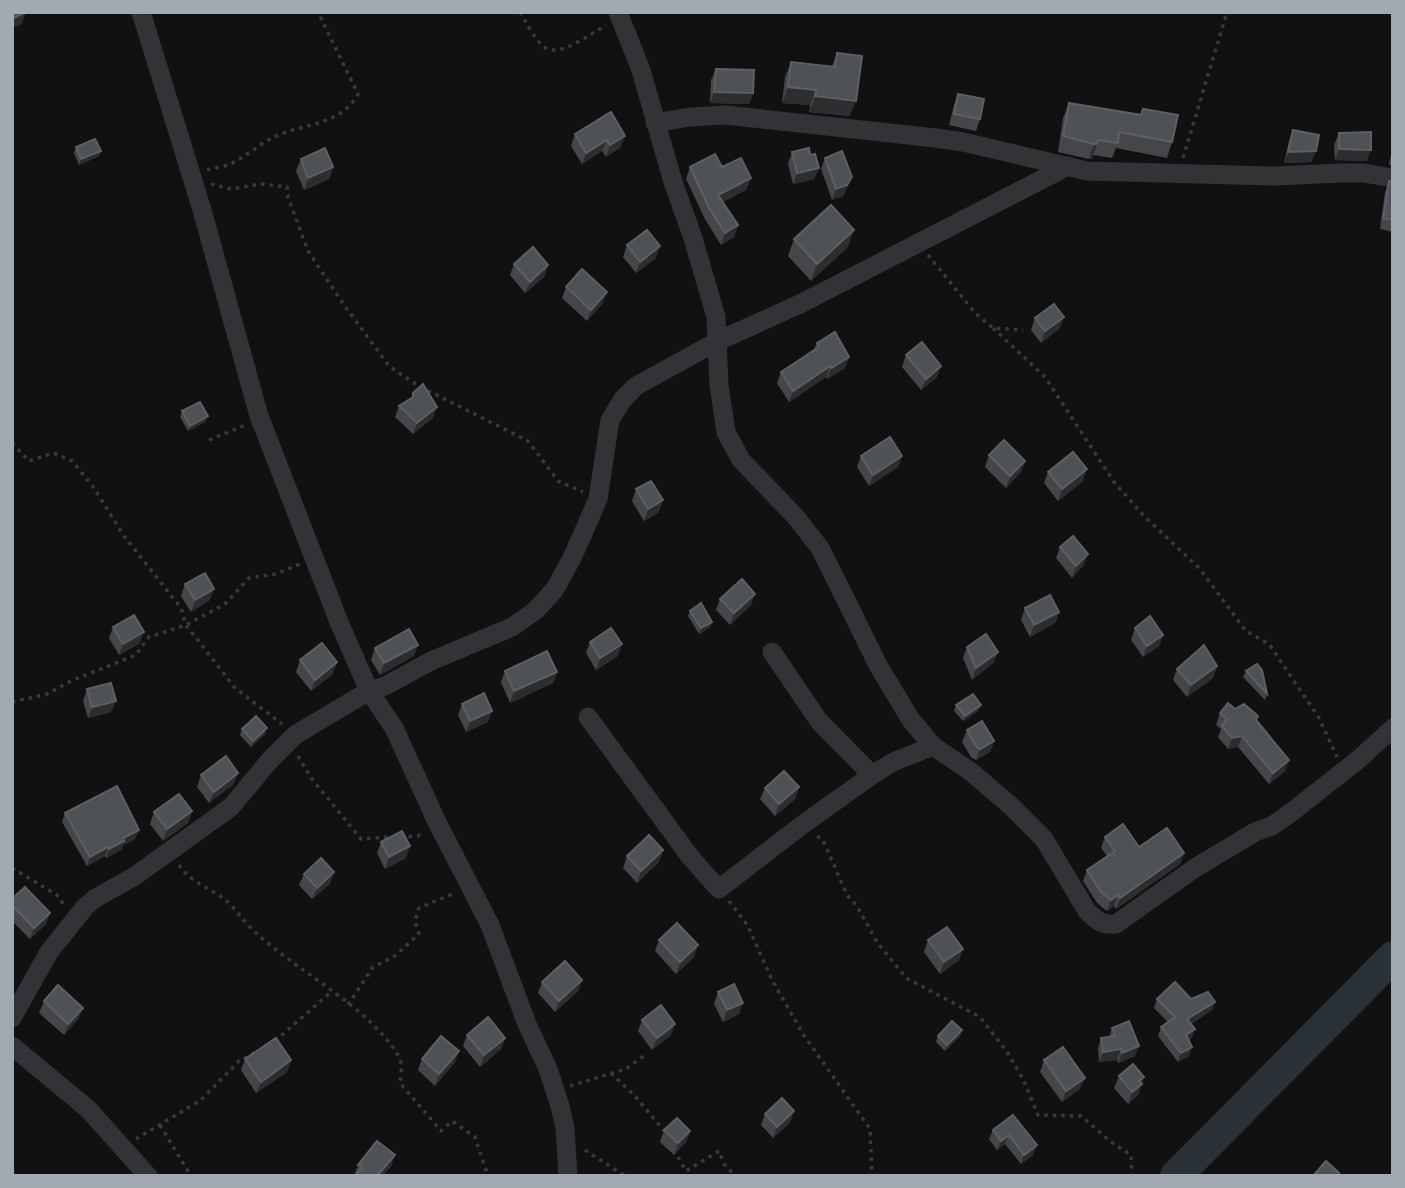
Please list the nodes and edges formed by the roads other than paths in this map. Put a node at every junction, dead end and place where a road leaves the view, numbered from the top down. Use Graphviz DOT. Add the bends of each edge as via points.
graph roads {
  1 [pos="141,12"];
  2 [pos="619,14"];
  3 [pos="655,123"];
  4 [pos="1068,166"];
  5 [pos="1393,178"];
  6 [pos="718,341"];
  7 [pos="772,652"];
  8 [pos="369,691"];
  9 [pos="588,717"];
  10 [pos="1393,728"];
  11 [pos="933,746"];
  12 [pos="872,775"];
  13 [pos="12,1018"];
  14 [pos="12,1046"];
  15 [pos="148,1176"];
  16 [pos="568,1176"];
  1 -- 8 [label="street" via="261,419"];
  2 -- 3 [label="street"];
  3 -- 4 [label="street" via="726,115 963,142"];
  3 -- 6 [label="street" via="704,273"];
  4 -- 5 [label="street" via="1087,171 1276,176 1352,173"];
  4 -- 6 [label="street" via="800,304"];
  6 -- 8 [label="street" via="664,368 623,398 610,420 598,499 555,589 535,611 512,626"];
  6 -- 11 [label="street" via="726,432 741,460 820,548 879,667"];
  7 -- 12 [label="street" via="819,721"];
  8 -- 13 [label="street" via="295,734 231,807 135,877 94,899 49,952"];
  8 -- 16 [label="street" via="394,728 490,925 555,1091 565,1128"];
  9 -- 12 [label="street" via="691,858 720,888"];
  10 -- 11 [label="street" via="1272,826 1195,868 1116,924 1107,925 1087,911 1044,839 970,771"];
  11 -- 12 [label="street"];
  14 -- 15 [label="street" via="88,1109"];
}
